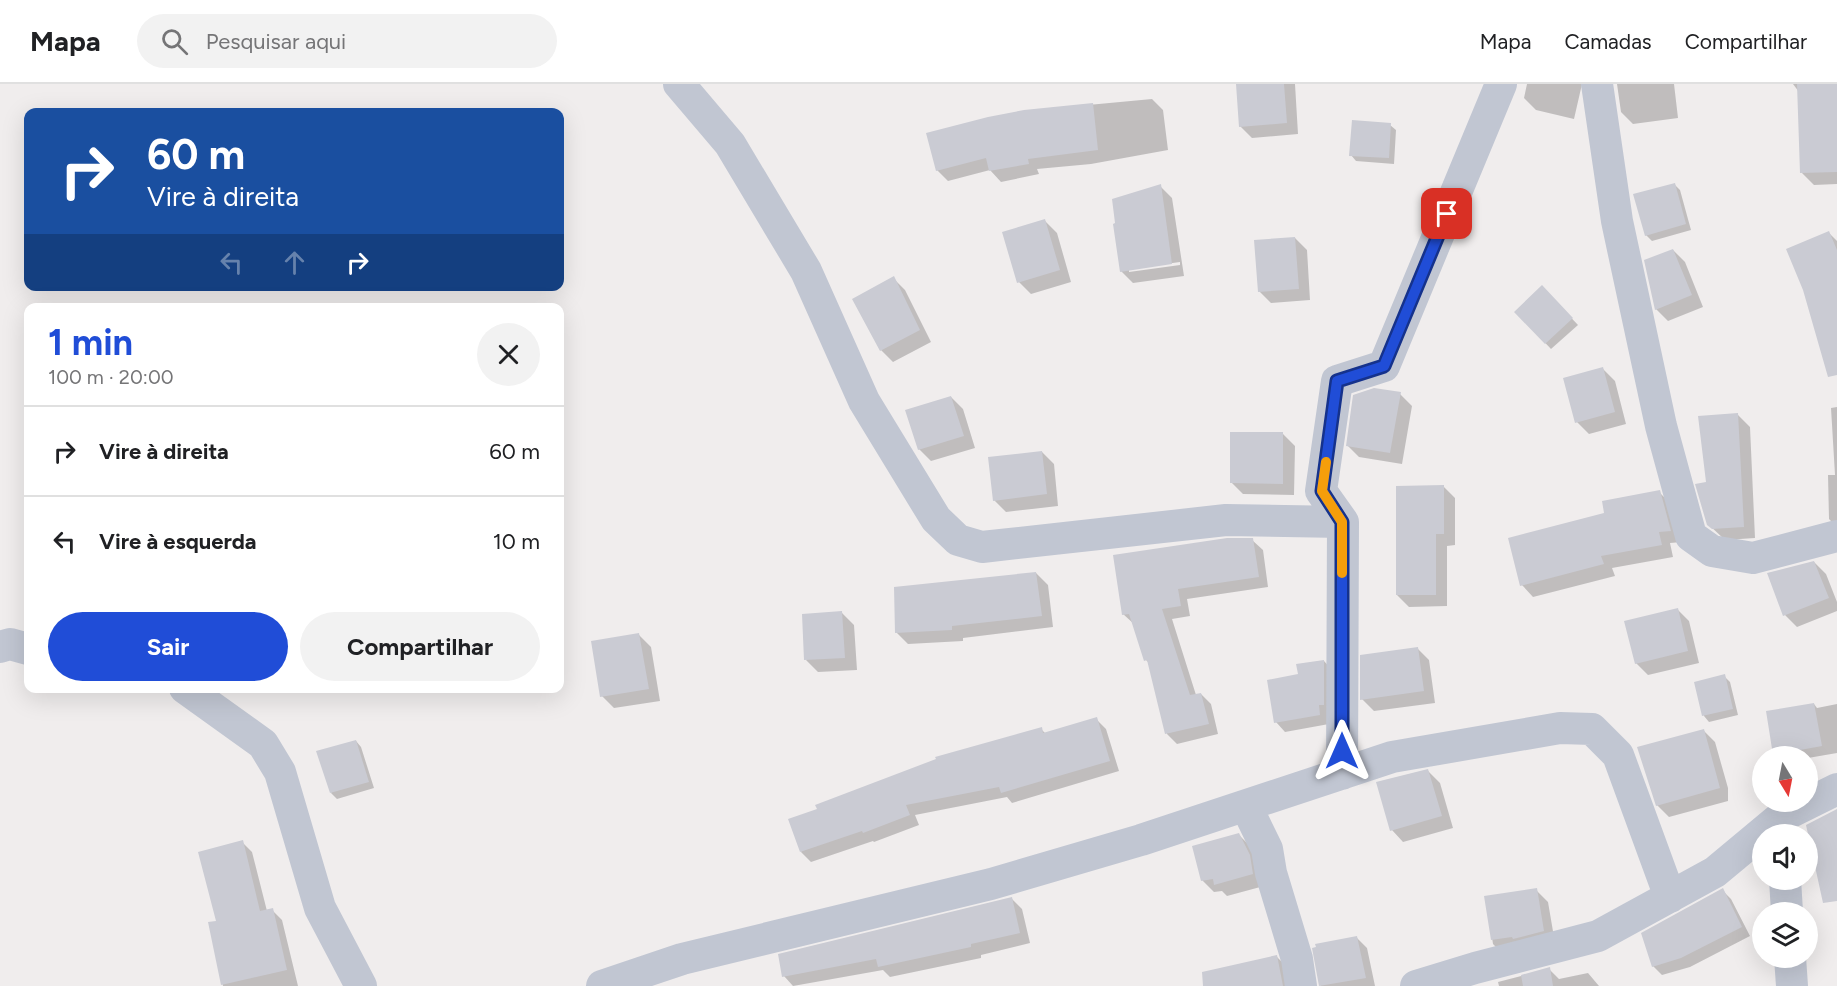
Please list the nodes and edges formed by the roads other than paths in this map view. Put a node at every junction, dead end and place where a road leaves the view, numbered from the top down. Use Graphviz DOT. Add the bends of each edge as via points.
graph roads {
  1 [pos="679,84"];
  2 [pos="1501,84"];
  3 [pos="1597,84"];
  4 [pos="1342,522"];
  5 [pos="1837,536"];
  6 [pos="0,647"];
  7 [pos="24,648"];
  8 [pos="192,693"];
  9 [pos="1342,774"];
  10 [pos="1837,789"];
  11 [pos="1246,806"];
  12 [pos="1783,824"];
  13 [pos="1752,846"];
  14 [pos="1670,897"];
  15 [pos="1791,968"];
  16 [pos="361,986"];
  17 [pos="602,986"];
  18 [pos="1301,986"];
  19 [pos="1416,986"];
  20 [pos="1792,986"];
  1 -- 4 [label="street" via="730,144 806,271 864,401 936,519 958,540 982,547 1226,520"];
  2 -- 4 [label="street" via="1384,366 1337,381 1322,491"];
  3 -- 5 [label="street" via="1617,221 1660,426 1691,536 1712,550 1753,558"];
  4 -- 9 [label="street"];
  6 -- 7 [label="street" via="10,644"];
  8 -- 16 [label="street" via="263,744 280,772 320,908"];
  9 -- 11 [label="street"];
  9 -- 14 [label="street" via="1403,755 1560,728 1592,729 1618,755"];
  10 -- 12 [label="street"];
  11 -- 17 [label="street" via="992,884 682,959"];
  11 -- 18 [label="street" via="1267,849"];
  13 -- 14 [label="street"];
  14 -- 19 [label="street" via="1598,936"];
  15 -- 20 [label="street"];
}
